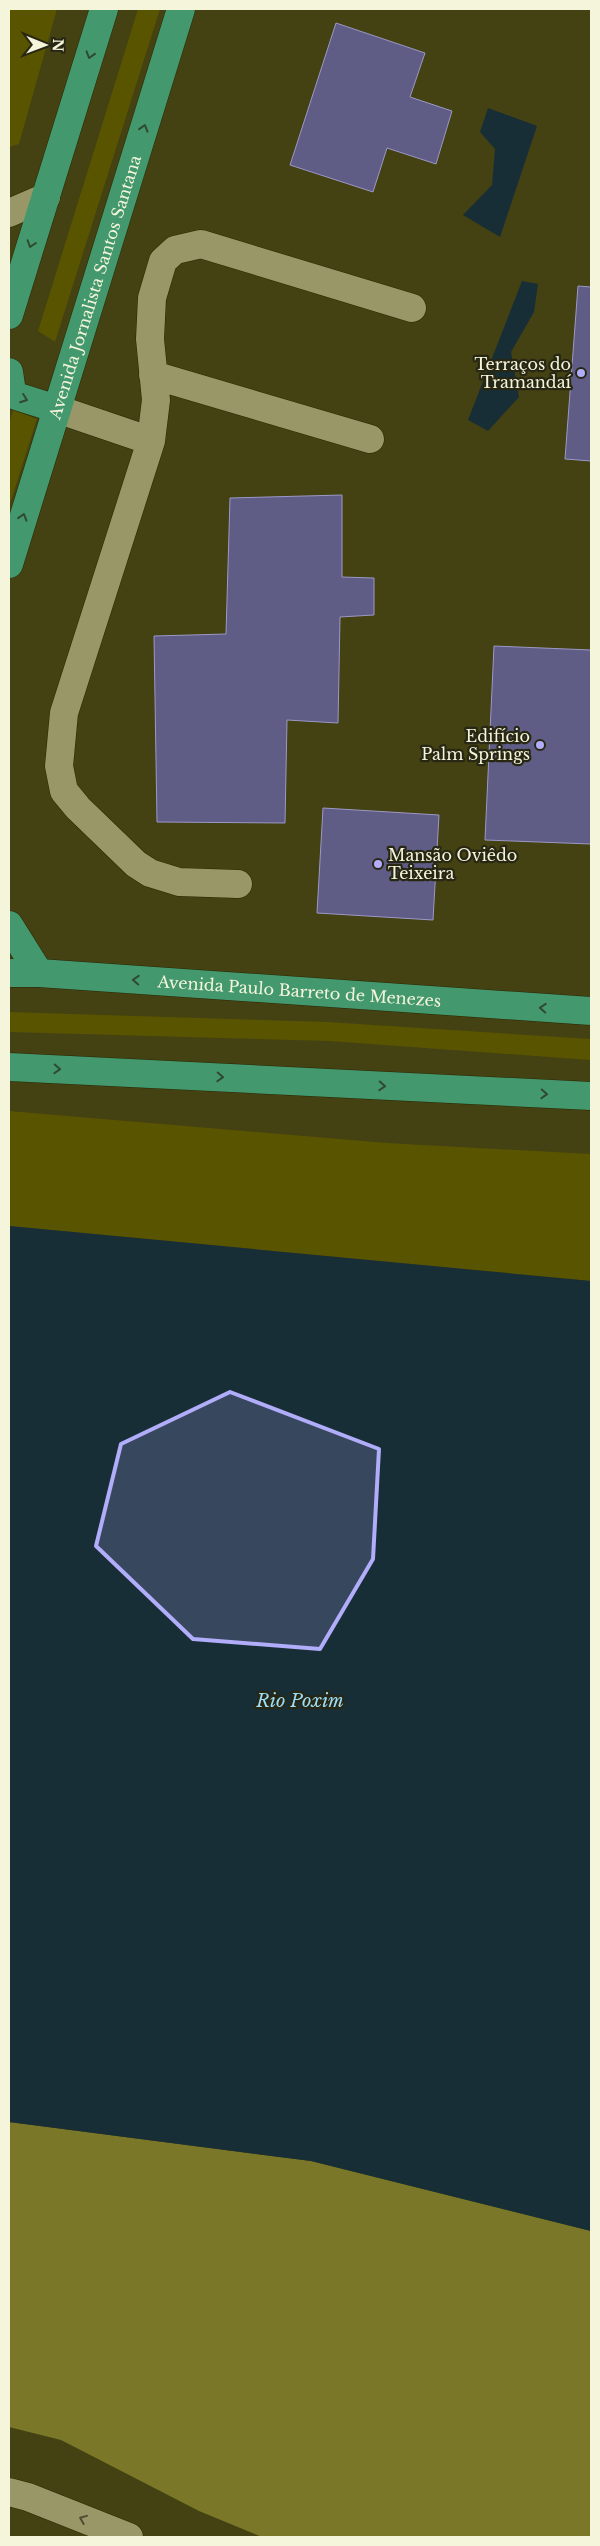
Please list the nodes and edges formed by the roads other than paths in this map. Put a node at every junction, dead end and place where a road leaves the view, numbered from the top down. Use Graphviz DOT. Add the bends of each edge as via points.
graph roads {
  1 [pos="104,9"];
  2 [pos="181,9"];
  3 [pos="46,197"];
  4 [pos="9,213"];
  5 [pos="412,308"];
  6 [pos="9,315"];
  7 [pos="9,372"];
  8 [pos="153,375"];
  9 [pos="57,409"];
  10 [pos="370,439"];
  11 [pos="150,441"];
  12 [pos="9,564"];
  13 [pos="238,884"];
  14 [pos="9,925"];
  15 [pos="9,973"];
  16 [pos="39,973"];
  17 [pos="591,1011"];
  18 [pos="9,1067"];
  19 [pos="591,1096"];
  20 [pos="9,2492"];
  21 [pos="129,2537"];
  1 -- 3 [label="main road, one-way"];
  9 -- 2 [label="main road, Avenida Jornalista Santos Santana, one-way"];
  3 -- 4 [label="street"];
  3 -- 6 [label="main road, one-way"];
  5 -- 8 [label="street" via="201,244 175,250 163,261 152,298 150,339"];
  7 -- 9 [label="main road, one-way" via="12,392 16,396"];
  8 -- 10 [label="street"];
  8 -- 11 [label="street" via="156,400"];
  9 -- 11 [label="street"];
  12 -- 9 [label="main road, Avenida Jornalista Santos Santana, one-way"];
  11 -- 13 [label="street" via="64,713 59,766 64,790 78,808 136,864 150,873 180,882"];
  14 -- 16 [label="main road"];
  15 -- 16 [label="main road, Avenida Paulo Barreto de Menezes"];
  17 -- 16 [label="main road, Avenida Paulo Barreto de Menezes, one-way"];
  18 -- 19 [label="main road, one-way"];
  21 -- 20 [label="street, one-way"];
}
